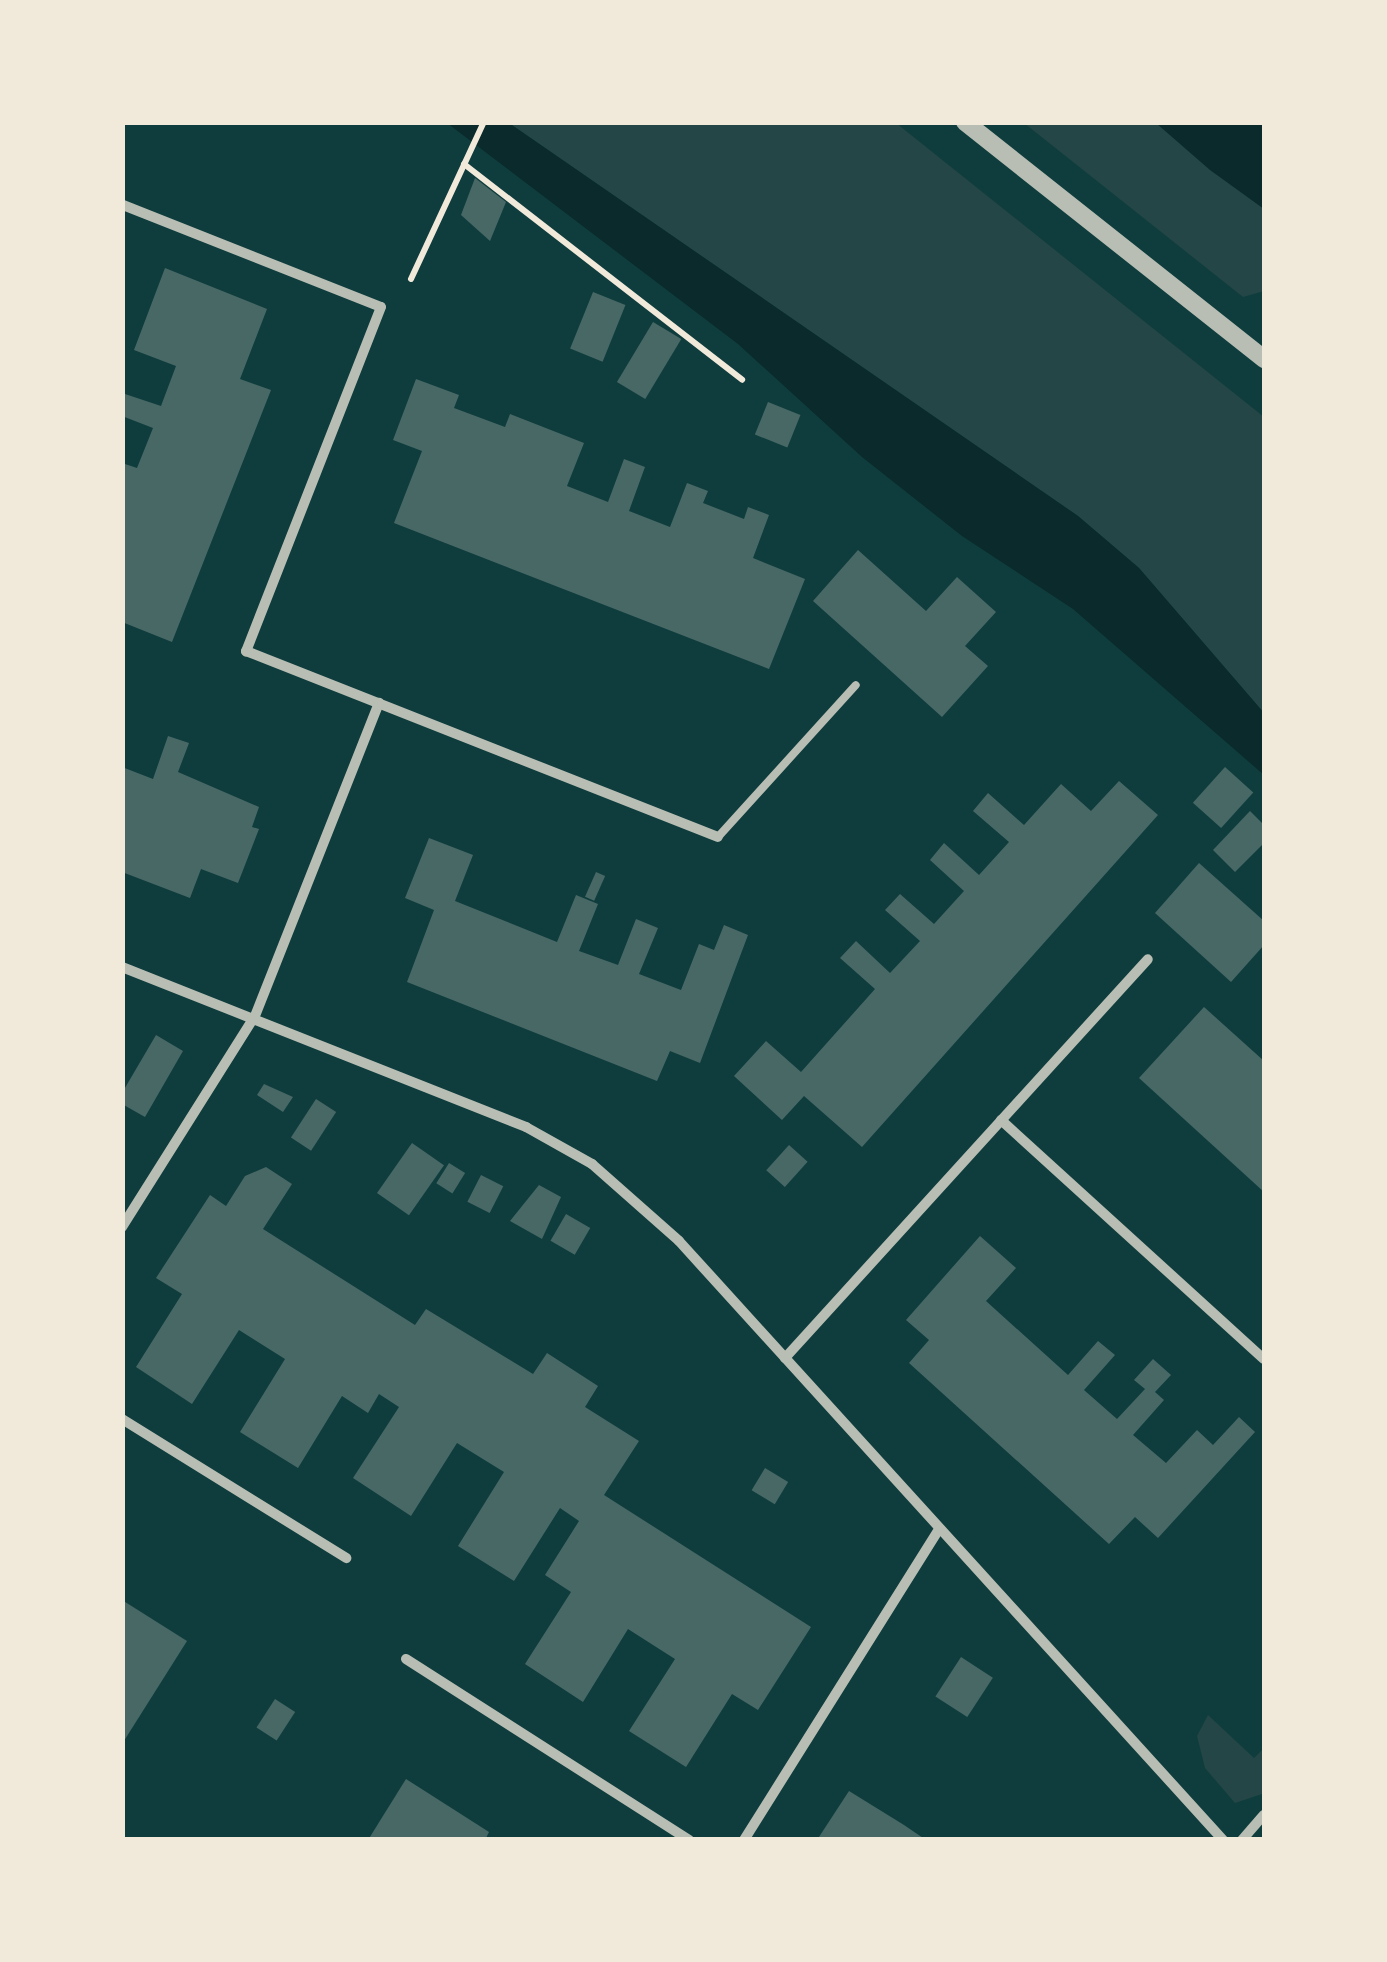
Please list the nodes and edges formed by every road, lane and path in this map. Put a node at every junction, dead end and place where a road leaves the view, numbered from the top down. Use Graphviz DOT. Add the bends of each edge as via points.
graph roads {
  1 [pos="484,122"];
  2 [pos="965,122"];
  3 [pos="464,164"];
  4 [pos="123,206"];
  5 [pos="381,308"];
  6 [pos="1264,359"];
  7 [pos="742,380"];
  8 [pos="856,685"];
  9 [pos="378,703"];
  10 [pos="718,836"];
  11 [pos="1148,960"];
  12 [pos="122,967"];
  13 [pos="255,1016"];
  14 [pos="1001,1120"];
  15 [pos="122,1228"];
  16 [pos="786,1358"];
  17 [pos="1264,1359"];
  18 [pos="122,1419"];
  19 [pos="939,1529"];
  20 [pos="346,1558"];
  21 [pos="406,1659"];
  22 [pos="1264,1814"];
  23 [pos="689,1840"];
  24 [pos="744,1840"];
  25 [pos="1223,1840"];
  26 [pos="1242,1840"];
  1 -- 3 [label="path"];
  2 -- 6 [label="street"];
  3 -- 5 [label="path" via="411,279"];
  3 -- 7 [label="path"];
  4 -- 5 [label="street"];
  5 -- 9 [label="street" via="246,651"];
  8 -- 10 [label="lane"];
  9 -- 10 [label="street"];
  9 -- 13 [label="street"];
  11 -- 14 [label="street"];
  12 -- 13 [label="street"];
  13 -- 15 [label="street"];
  13 -- 16 [label="street" via="526,1127 592,1164 665,1228"];
  14 -- 16 [label="street"];
  14 -- 17 [label="street"];
  16 -- 19 [label="street"];
  18 -- 20 [label="street"];
  19 -- 24 [label="street"];
  19 -- 25 [label="street"];
  21 -- 23 [label="street"];
  22 -- 26 [label="street"];
}
